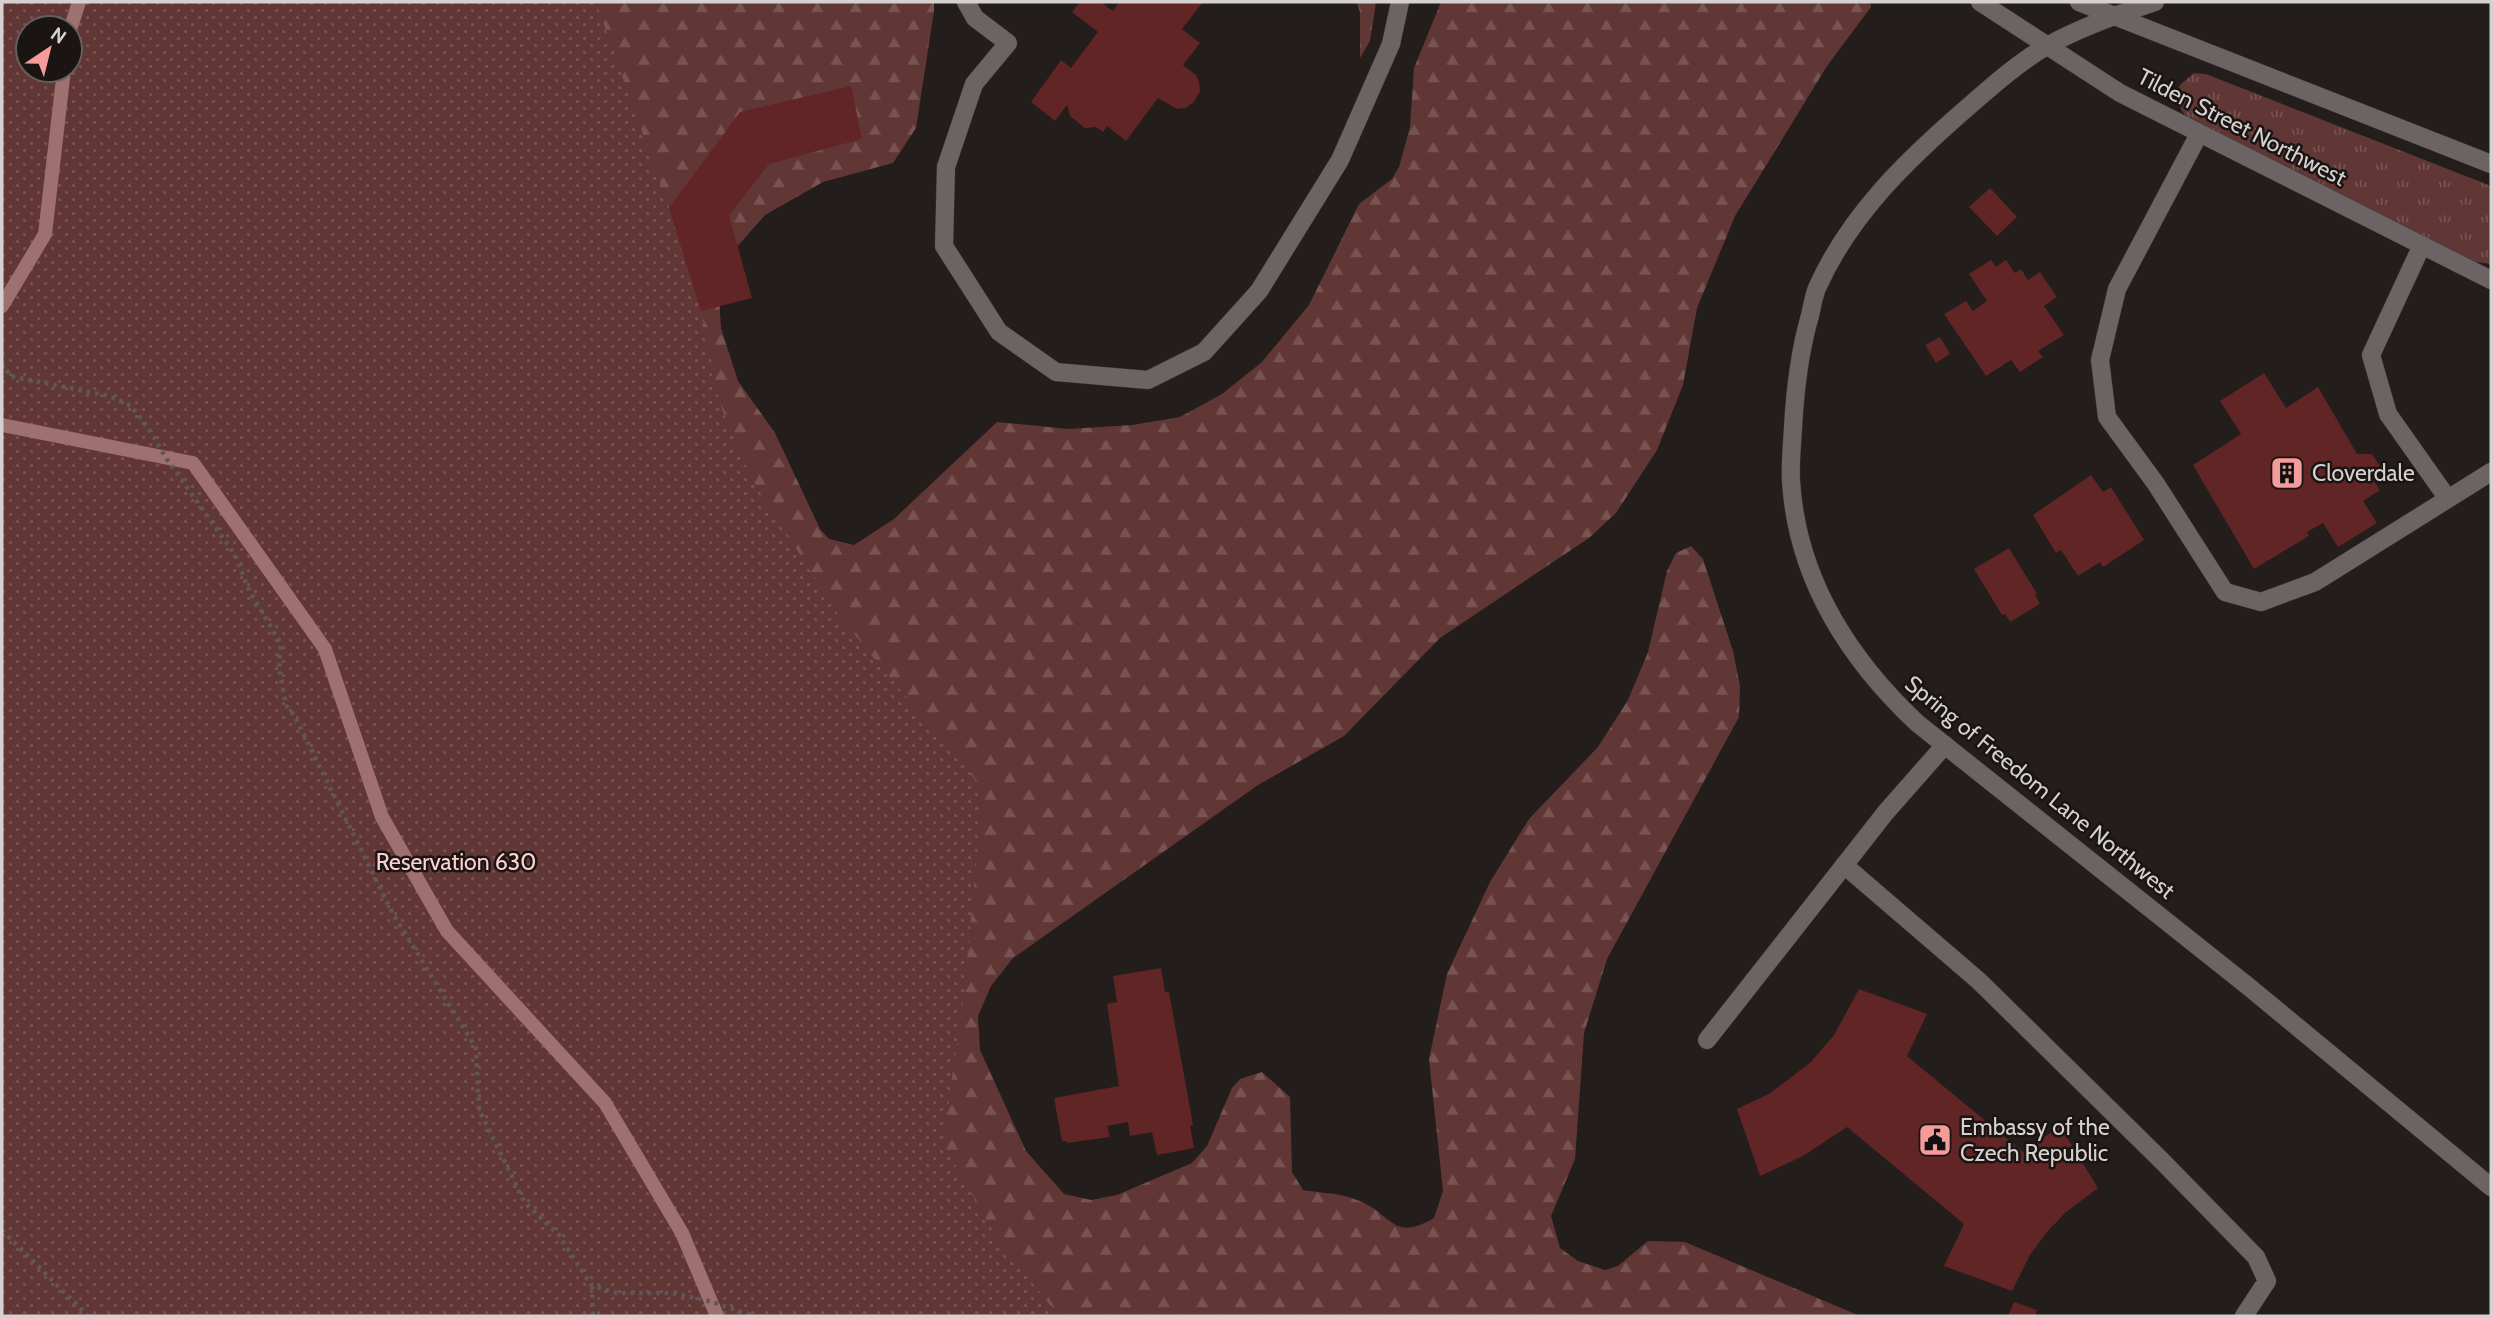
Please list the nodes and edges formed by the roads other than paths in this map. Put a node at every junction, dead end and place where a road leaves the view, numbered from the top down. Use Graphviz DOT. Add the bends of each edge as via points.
graph roads {
  1 [pos="966,2"];
  2 [pos="1399,2"];
  3 [pos="1980,2"];
  4 [pos="2079,2"];
  5 [pos="2155,2"];
  6 [pos="2113,16"];
  7 [pos="2047,46"];
  8 [pos="2199,134"];
  9 [pos="2491,164"];
  10 [pos="2422,245"];
  11 [pos="2491,279"];
  12 [pos="2491,472"];
  13 [pos="2448,499"];
  14 [pos="1945,745"];
  15 [pos="1844,865"];
  16 [pos="1707,1040"];
  17 [pos="2491,1187"];
  18 [pos="2244,1316"];
  1 -- 2 [label="street" via="975,18 1008,43 974,84 946,167 944,246 999,332 1056,372 1149,380 1204,352 1259,291 1340,160 1391,44"];
  3 -- 7 [label="street, Tilden Street Northwest"];
  4 -- 6 [label="street, Tilden Street Northwest"];
  5 -- 6 [label="street, Spring of Freedom Lane Northwest"];
  6 -- 7 [label="street, Spring of Freedom Lane Northwest"];
  6 -- 9 [label="street, Tilden Street Northwest"];
  7 -- 8 [label="street, Tilden Street Northwest" via="2120,93"];
  7 -- 14 [label="street, Spring of Freedom Lane Northwest" via="1987,91 1899,169 1866,208 1817,290 1795,396 1791,481 1801,544 1816,589 1843,638 1878,683"];
  8 -- 10 [label="street, Tilden Street Northwest"];
  8 -- 13 [label="street" via="2116,289 2100,360 2107,417 2225,592 2261,602 2315,582"];
  10 -- 11 [label="street, Tilden Street Northwest"];
  10 -- 13 [label="street" via="2371,355 2388,414"];
  12 -- 13 [label="street"];
  14 -- 15 [label="street"];
  14 -- 17 [label="street, Spring of Freedom Lane Northwest"];
  15 -- 16 [label="street"];
  15 -- 18 [label="street" via="1979,981 2256,1257 2267,1281"];
}
